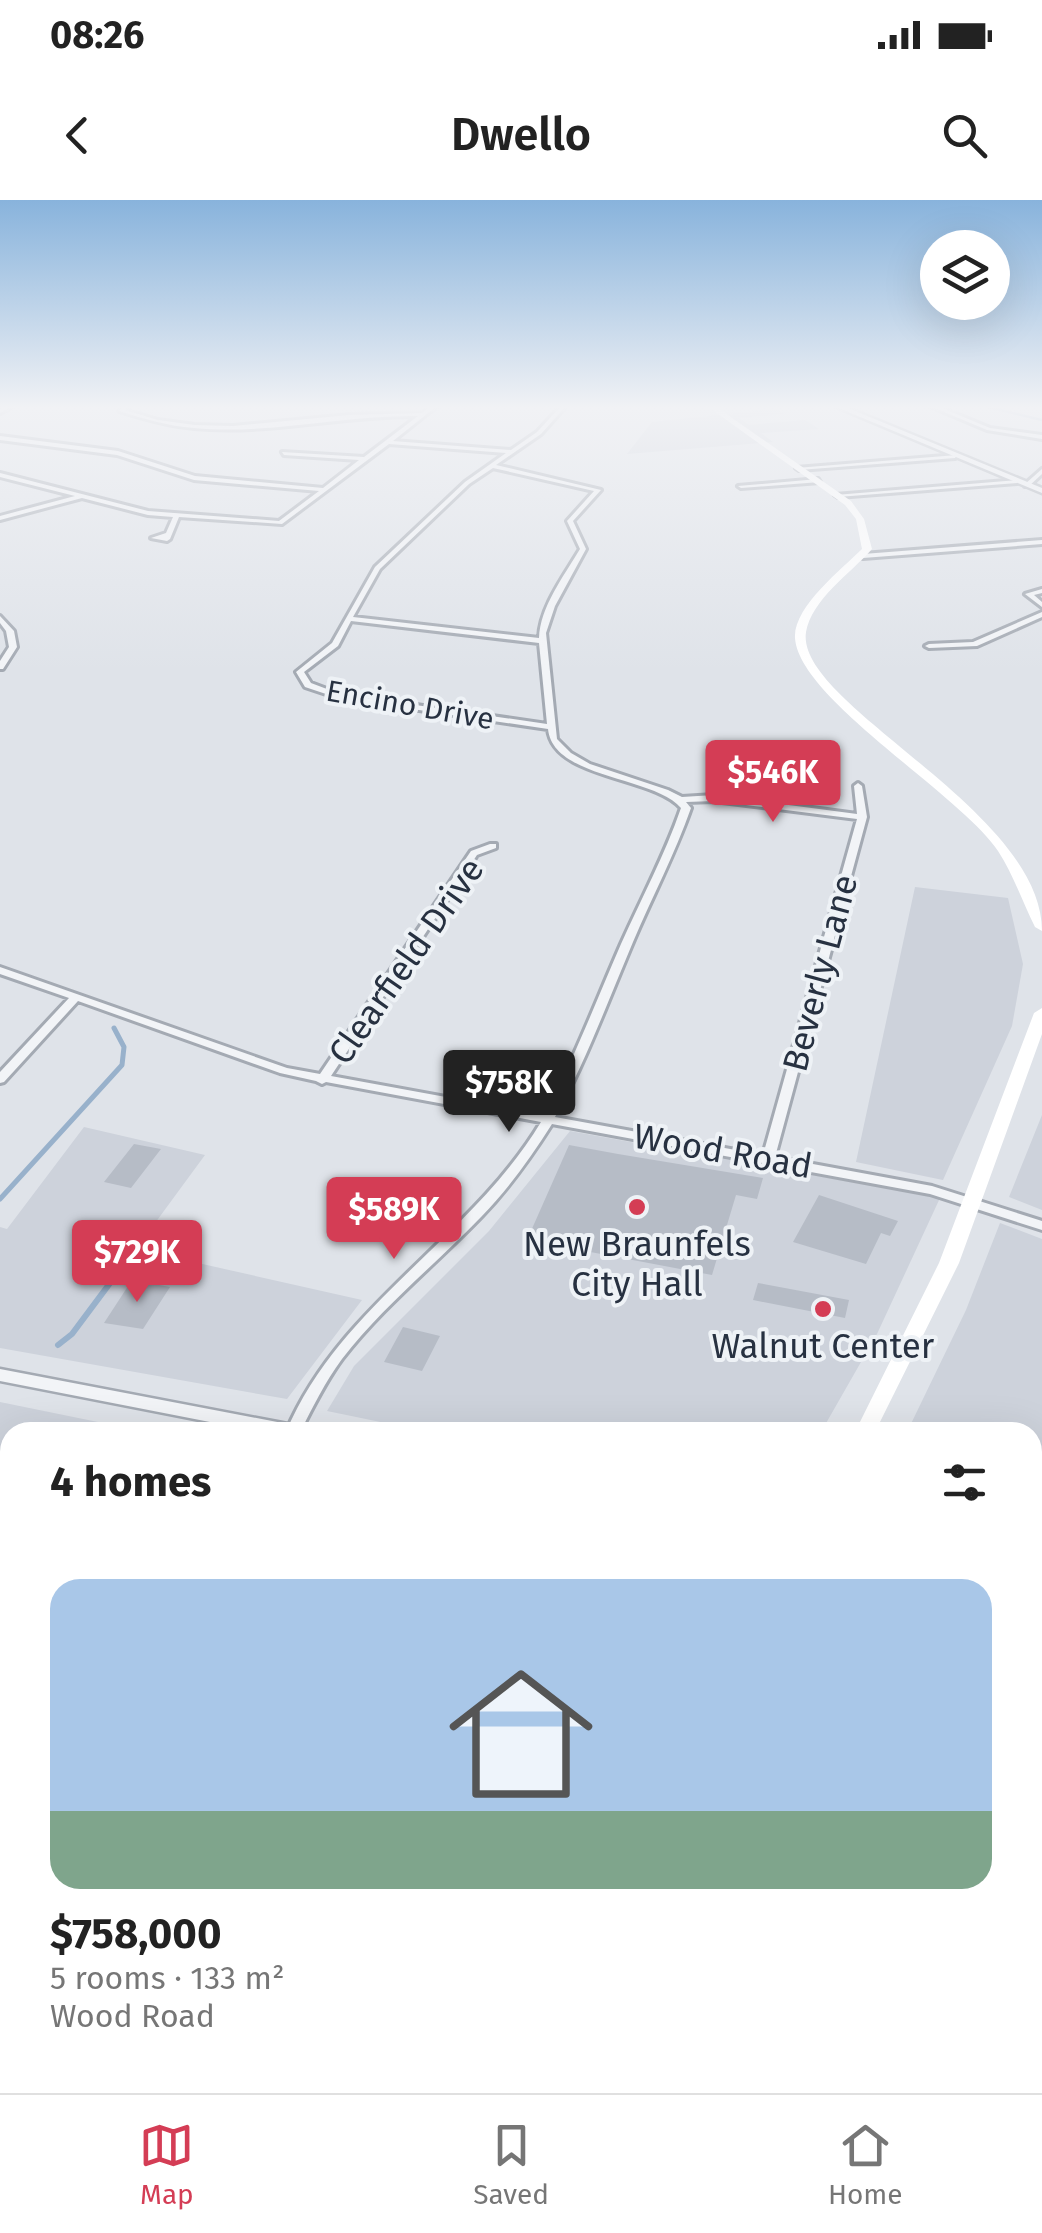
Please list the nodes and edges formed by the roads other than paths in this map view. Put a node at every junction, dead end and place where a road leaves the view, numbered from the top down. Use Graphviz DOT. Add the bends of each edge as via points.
graph roads {
  1 [pos="79,494"];
  2 [pos="316,494"];
  3 [pos="460,494"];
  4 [pos="594,494"];
  5 [pos="846,494"];
  6 [pos="838,495"];
  7 [pos="86,496"];
  8 [pos="177,515"];
  9 [pos="0,518"];
  10 [pos="170,534"];
  11 [pos="863,536"];
  12 [pos="1042,542"];
  13 [pos="863,556"];
  14 [pos="840,575"];
  15 [pos="1042,591"];
  16 [pos="1042,605"];
  17 [pos="1042,614"];
  18 [pos="0,618"];
  19 [pos="350,619"];
  20 [pos="542,641"];
  21 [pos="930,646"];
  22 [pos="0,667"];
  23 [pos="550,726"];
  24 [pos="858,786"];
  25 [pos="682,800"];
  26 [pos="862,817"];
  27 [pos="493,846"];
  28 [pos="1042,928"];
  29 [pos="0,970"];
  30 [pos="75,998"];
  31 [pos="1042,1013"];
  32 [pos="0,1080"];
  33 [pos="322,1080"];
  34 [pos="546,1120"];
  35 [pos="768,1158"];
  36 [pos="973,1202"];
  37 [pos="1042,1226"];
  38 [pos="0,1375"];
  39 [pos="242,1422"];
  40 [pos="297,1422"];
  41 [pos="870,1422"];
  1 -- 7 [label="street"];
  2 -- 8 [label="street" via="280,523"];
  3 -- 19 [label="street, Encino Drive" via="377,568"];
  4 -- 20 [label="street" via="570,521 583,549 551,606"];
  5 -- 6 [label="street"];
  6 -- 11 [label="main road" via="860,519"];
  7 -- 8 [label="street"];
  7 -- 9 [label="street"];
  8 -- 10 [label="street"];
  11 -- 13 [label="main road"];
  11 -- 14 [label="main road"];
  12 -- 13 [label="street"];
  13 -- 14 [label="main road"];
  14 -- 28 [label="main road" via="803,621 808,664 1004,849"];
  15 -- 16 [label="street" via="1028,594"];
  17 -- 21 [label="street" via="974,644"];
  18 -- 22 [label="street" via="12,642"];
  19 -- 20 [label="street"];
  19 -- 23 [label="street, Encino Drive" via="332,647 302,668 308,685 338,696"];
  20 -- 23 [label="street"];
  23 -- 25 [label="street" via="557,745 586,768"];
  24 -- 26 [label="street, Beverly Lane"];
  25 -- 26 [label="street"];
  25 -- 34 [label="street" via="685,814"];
  26 -- 35 [label="street, Beverly Lane"];
  27 -- 33 [label="street, Clearfield Drive" via="474,853"];
  29 -- 30 [label="street, Wood Road"];
  30 -- 32 [label="street"];
  30 -- 33 [label="street, Wood Road"];
  31 -- 36 [label="main road"];
  33 -- 34 [label="street, Wood Road"];
  34 -- 35 [label="street, Wood Road"];
  34 -- 40 [label="street" via="507,1180 335,1353"];
  35 -- 36 [label="street, Wood Road"];
  36 -- 37 [label="street, Wood Road"];
  36 -- 41 [label="main road"];
  38 -- 39 [label="street"];
}
